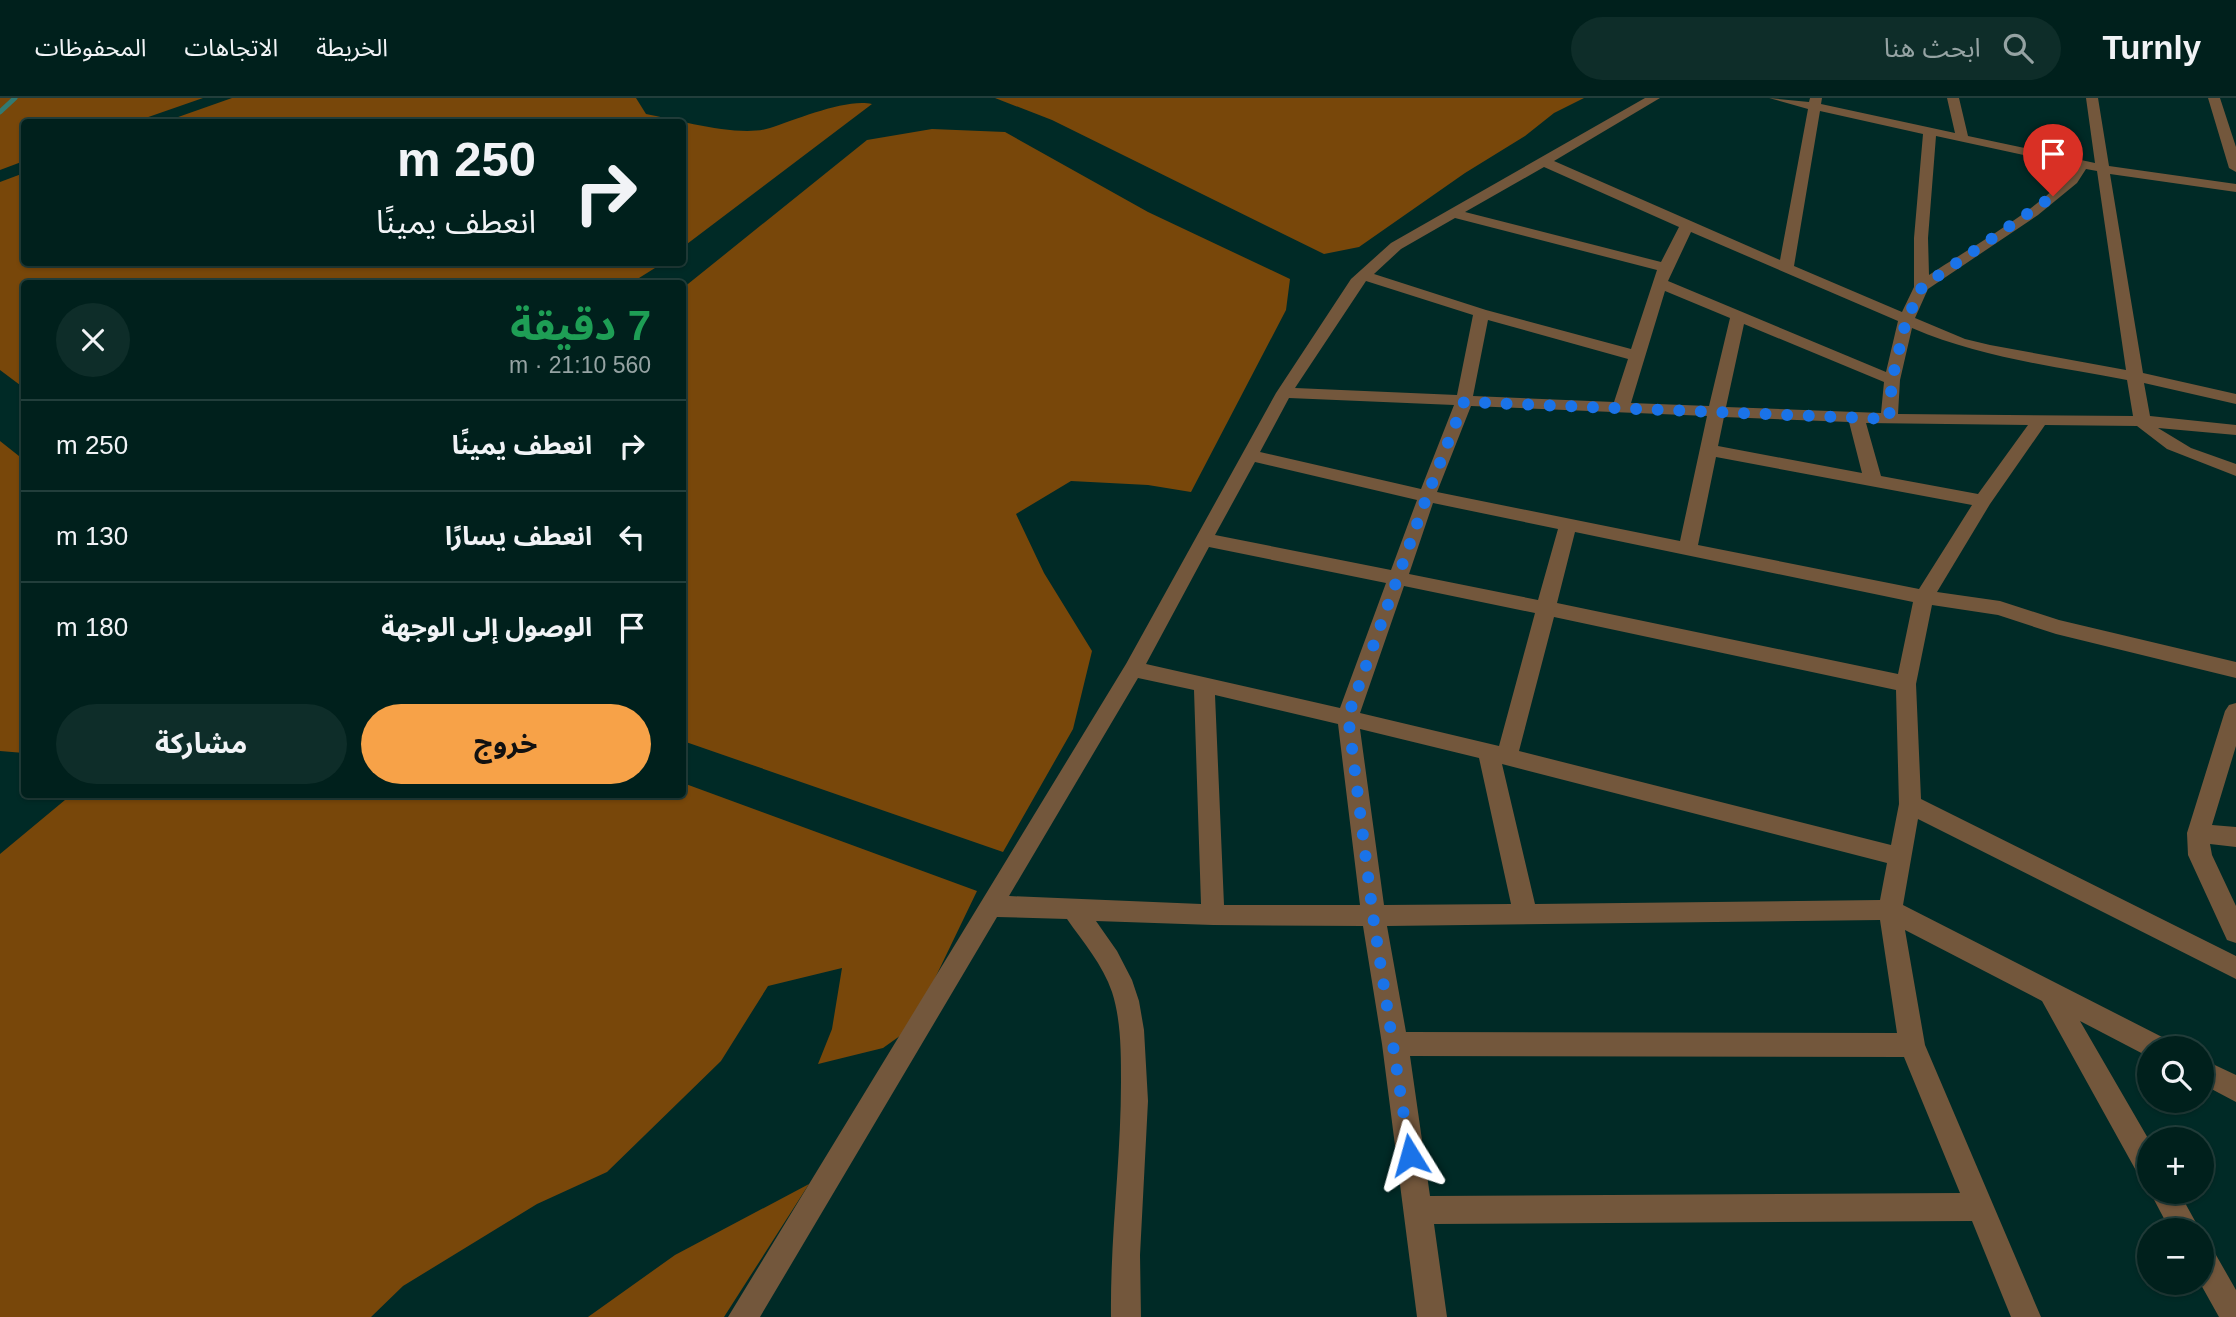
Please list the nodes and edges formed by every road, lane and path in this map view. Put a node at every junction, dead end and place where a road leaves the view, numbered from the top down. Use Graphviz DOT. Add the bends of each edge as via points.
graph roads {
  1 [pos="1654,98"];
  2 [pos="1776,98"];
  3 [pos="1953,98"];
  4 [pos="2092,98"];
  5 [pos="1815,101"];
  6 [pos="2215,102"];
  7 [pos="2236,106"];
  8 [pos="1930,130"];
  9 [pos="1962,137"];
  10 [pos="1545,162"];
  11 [pos="2082,164"];
  12 [pos="2236,168"];
  13 [pos="2105,169"];
  14 [pos="2236,188"];
  15 [pos="1453,213"];
  16 [pos="1687,225"];
  17 [pos="1786,268"];
  18 [pos="1362,275"];
  19 [pos="1663,275"];
  20 [pos="1922,287"];
  21 [pos="1481,313"];
  22 [pos="1738,316"];
  23 [pos="1906,321"];
  24 [pos="1637,356"];
  25 [pos="2134,377"];
  26 [pos="1892,380"];
  27 [pos="1284,393"];
  28 [pos="2236,399"];
  29 [pos="1464,402"];
  30 [pos="1620,408"];
  31 [pos="1714,413"];
  32 [pos="1856,418"];
  33 [pos="1889,419"];
  34 [pos="2040,420"];
  35 [pos="2142,421"];
  36 [pos="2236,430"];
  37 [pos="1709,450"];
  38 [pos="1249,455"];
  39 [pos="2236,470"];
  40 [pos="1873,481"];
  41 [pos="1427,496"];
  42 [pos="1983,501"];
  43 [pos="1568,525"];
  44 [pos="1202,540"];
  45 [pos="1688,548"];
  46 [pos="1397,579"];
  47 [pos="1924,597"];
  48 [pos="1545,608"];
  49 [pos="1133,669"];
  50 [pos="2236,670"];
  51 [pos="1203,684"];
  52 [pos="1906,684"];
  53 [pos="2236,711"];
  54 [pos="1348,716"];
  55 [pos="1497,753"];
  56 [pos="1910,804"];
  57 [pos="2198,834"];
  58 [pos="2236,837"];
  59 [pos="1900,857"];
  60 [pos="991,906"];
  61 [pos="1073,909"];
  62 [pos="1890,910"];
  63 [pos="1525,914"];
  64 [pos="1213,915"];
  65 [pos="1373,916"];
  66 [pos="2236,932"];
  67 [pos="2236,968"];
  68 [pos="2051,994"];
  69 [pos="2137,1038"];
  70 [pos="1395,1044"];
  71 [pos="1912,1045"];
  72 [pos="2214,1077"];
  73 [pos="2236,1089"];
  74 [pos="2137,1145"];
  75 [pos="1979,1207"];
  76 [pos="1417,1210"];
  77 [pos="2214,1279"];
  78 [pos="743,1317"];
  79 [pos="1126,1317"];
  80 [pos="1432,1317"];
  81 [pos="2026,1317"];
  82 [pos="2235,1317"];
  1 -- 10 [label="street"];
  2 -- 5 [label="street"];
  3 -- 9 [label="street"];
  4 -- 13 [label="street"];
  5 -- 8 [label="street"];
  5 -- 17 [label="street"];
  6 -- 7 [label="street"];
  6 -- 12 [label="street"];
  8 -- 9 [label="street"];
  8 -- 20 [label="street"];
  9 -- 11 [label="street"];
  10 -- 15 [label="street"];
  10 -- 16 [label="street"];
  11 -- 13 [label="street"];
  11 -- 20 [label="street" via="2072,180 2033,212"];
  13 -- 14 [label="street"];
  13 -- 25 [label="street"];
  15 -- 18 [label="street" via="1396,246"];
  15 -- 19 [label="street"];
  16 -- 17 [label="street"];
  16 -- 19 [label="street"];
  17 -- 23 [label="street"];
  18 -- 21 [label="street"];
  18 -- 27 [label="street"];
  19 -- 22 [label="street"];
  19 -- 24 [label="street"];
  20 -- 23 [label="street"];
  21 -- 24 [label="street"];
  21 -- 29 [label="street"];
  22 -- 26 [label="street"];
  22 -- 31 [label="street"];
  23 -- 25 [label="street" via="1989,350"];
  23 -- 26 [label="street"];
  24 -- 30 [label="street"];
  25 -- 28 [label="street"];
  25 -- 35 [label="street"];
  26 -- 33 [label="street"];
  27 -- 29 [label="street"];
  27 -- 38 [label="street"];
  29 -- 30 [label="street"];
  29 -- 41 [label="street"];
  30 -- 31 [label="street"];
  31 -- 32 [label="street"];
  31 -- 37 [label="street"];
  32 -- 33 [label="street"];
  32 -- 40 [label="street"];
  33 -- 34 [label="street"];
  34 -- 35 [label="street"];
  34 -- 42 [label="street"];
  35 -- 36 [label="street"];
  35 -- 39 [label="street" via="2166,440"];
  37 -- 40 [label="street"];
  37 -- 45 [label="street"];
  38 -- 41 [label="street"];
  38 -- 44 [label="street"];
  40 -- 42 [label="street"];
  41 -- 43 [label="street"];
  41 -- 46 [label="street"];
  42 -- 47 [label="street"];
  43 -- 45 [label="street"];
  43 -- 48 [label="street"];
  44 -- 46 [label="street"];
  44 -- 49 [label="street"];
  45 -- 47 [label="street"];
  46 -- 48 [label="street"];
  46 -- 54 [label="street"];
  47 -- 50 [label="street" via="2000,608 2082,634"];
  47 -- 52 [label="street"];
  48 -- 52 [label="street"];
  48 -- 55 [label="street"];
  49 -- 51 [label="street"];
  49 -- 60 [label="street"];
  51 -- 54 [label="street"];
  51 -- 64 [label="street"];
  52 -- 56 [label="street"];
  53 -- 57 [label="street"];
  54 -- 55 [label="street"];
  54 -- 65 [label="street"];
  55 -- 59 [label="street"];
  55 -- 63 [label="street"];
  56 -- 59 [label="street"];
  56 -- 67 [label="street"];
  57 -- 58 [label="street"];
  57 -- 66 [label="street" via="2200,855"];
  59 -- 62 [label="street"];
  60 -- 61 [label="street"];
  60 -- 78 [label="street"];
  61 -- 64 [label="street"];
  61 -- 79 [label="street" via="1109,957 1124,992 1133,1033 1135,1111"];
  62 -- 63 [label="street"];
  62 -- 68 [label="street"];
  62 -- 71 [label="street"];
  63 -- 65 [label="street"];
  64 -- 65 [label="street"];
  65 -- 70 [label="street"];
  68 -- 69 [label="street"];
  68 -- 74 [label="street"];
  70 -- 71 [label="street"];
  70 -- 76 [label="street"];
  71 -- 75 [label="street"];
  72 -- 73 [label="street"];
  75 -- 76 [label="street"];
  75 -- 81 [label="street"];
  76 -- 80 [label="street"];
  77 -- 82 [label="street"];
}
